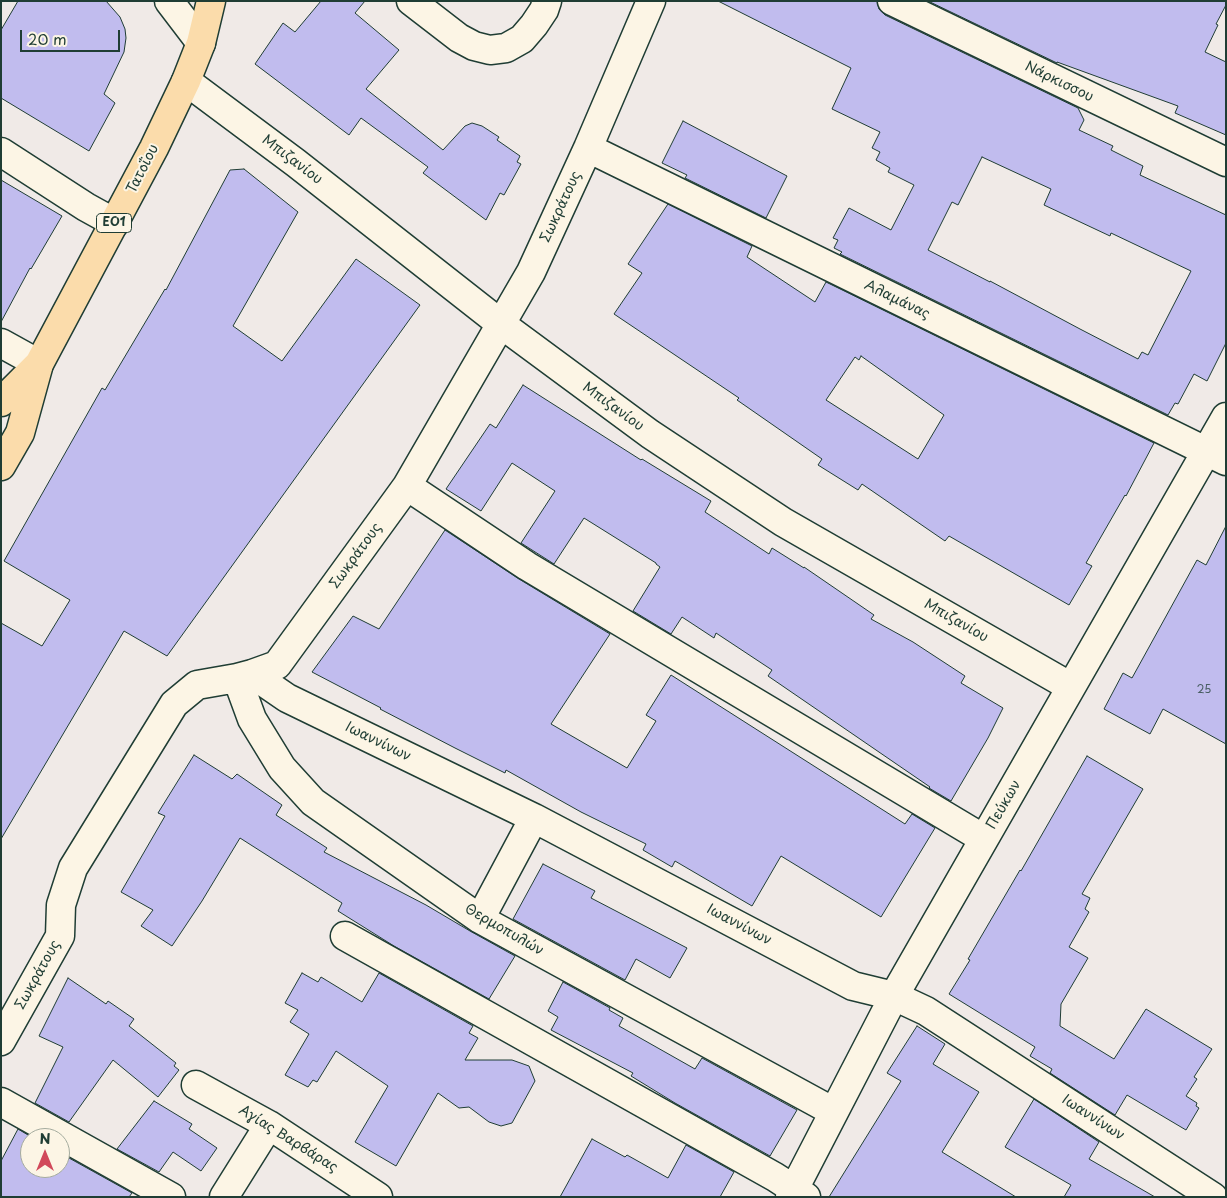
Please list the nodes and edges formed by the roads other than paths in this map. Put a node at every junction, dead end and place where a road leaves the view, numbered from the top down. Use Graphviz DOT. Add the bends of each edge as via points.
graph roads {
  1 [pos="169,1"];
  2 [pos="211,1"];
  3 [pos="228,1"];
  4 [pos="411,1"];
  5 [pos="547,1"];
  6 [pos="651,1"];
  7 [pos="892,1"];
  8 [pos="201,43"];
  9 [pos="186,81"];
  10 [pos="588,148"];
  11 [pos="1,152"];
  12 [pos="1226,162"];
  13 [pos="115,223"];
  14 [pos="501,324"];
  15 [pos="1,343"];
  16 [pos="39,364"];
  17 [pos="1,402"];
  18 [pos="1226,417"];
  19 [pos="1216,456"];
  20 [pos="1,466"];
  21 [pos="406,486"];
  22 [pos="244,676"];
  23 [pos="1072,687"];
  24 [pos="534,818"];
  25 [pos="984,839"];
  26 [pos="480,919"];
  27 [pos="345,936"];
  28 [pos="894,996"];
  29 [pos="1,1041"];
  30 [pos="196,1085"];
  31 [pos="1,1102"];
  32 [pos="834,1112"];
  33 [pos="270,1125"];
  34 [pos="797,1194"];
  35 [pos="171,1197"];
  36 [pos="224,1197"];
  37 [pos="378,1197"];
  38 [pos="1213,1197"];
  1 -- 8 [label="street"];
  2 -- 8 [label="main road, ΕΟ1"];
  3 -- 8 [label="main road, ΕΟ1"];
  4 -- 5 [label="street" via="459,38 490,50 506,48 522,39 534,26"];
  6 -- 10 [label="street, Σωκράτους"];
  7 -- 12 [label="street, Νάρκισσου"];
  8 -- 9 [label="main road, Τατοΐου / ΕΟ1"];
  9 -- 13 [label="main road, Τατοΐου / ΕΟ1"];
  9 -- 14 [label="street, Μπιζανίου"];
  10 -- 14 [label="street, Σωκράτους" via="531,272"];
  10 -- 19 [label="street, Αλαμάνας"];
  11 -- 13 [label="street"];
  13 -- 16 [label="main road, Τατοΐου / ΕΟ1"];
  14 -- 21 [label="street, Σωκράτους"];
  14 -- 23 [label="street, Μπιζανίου" via="650,434 783,522"];
  15 -- 16 [label="street"];
  16 -- 17 [label="main road, Τατοΐου / ΕΟ1"];
  16 -- 20 [label="main road, Τατοΐου / ΕΟ1" via="20,433"];
  18 -- 19 [label="street, Πεύκων"];
  19 -- 23 [label="street, Πεύκων"];
  21 -- 22 [label="street, Σωκράτους" via="277,665"];
  21 -- 25 [label="street" via="527,566"];
  22 -- 24 [label="street, Ιωαννίνων"];
  22 -- 26 [label="street, Θερμοπυλών" via="252,719 282,768 313,802"];
  22 -- 29 [label="street, Σωκράτους" via="198,685 174,704 73,868 61,905 60,936"];
  23 -- 25 [label="street, Πεύκων"];
  24 -- 26 [label="street"];
  24 -- 28 [label="street, Ιωαννίνων" via="853,986"];
  25 -- 28 [label="street, Πεύκων"];
  26 -- 32 [label="street, Θερμοπυλών"];
  27 -- 34 [label="street"];
  28 -- 32 [label="street, Πεύκων"];
  28 -- 38 [label="street, Ιωαννίνων" via="926,1011"];
  30 -- 33 [label="street, Αγίας Βαρβάρας"];
  31 -- 35 [label="street"];
  32 -- 34 [label="street, Πεύκων"];
  33 -- 36 [label="street"];
  33 -- 37 [label="street, Αγίας Βαρβάρας"];
}
